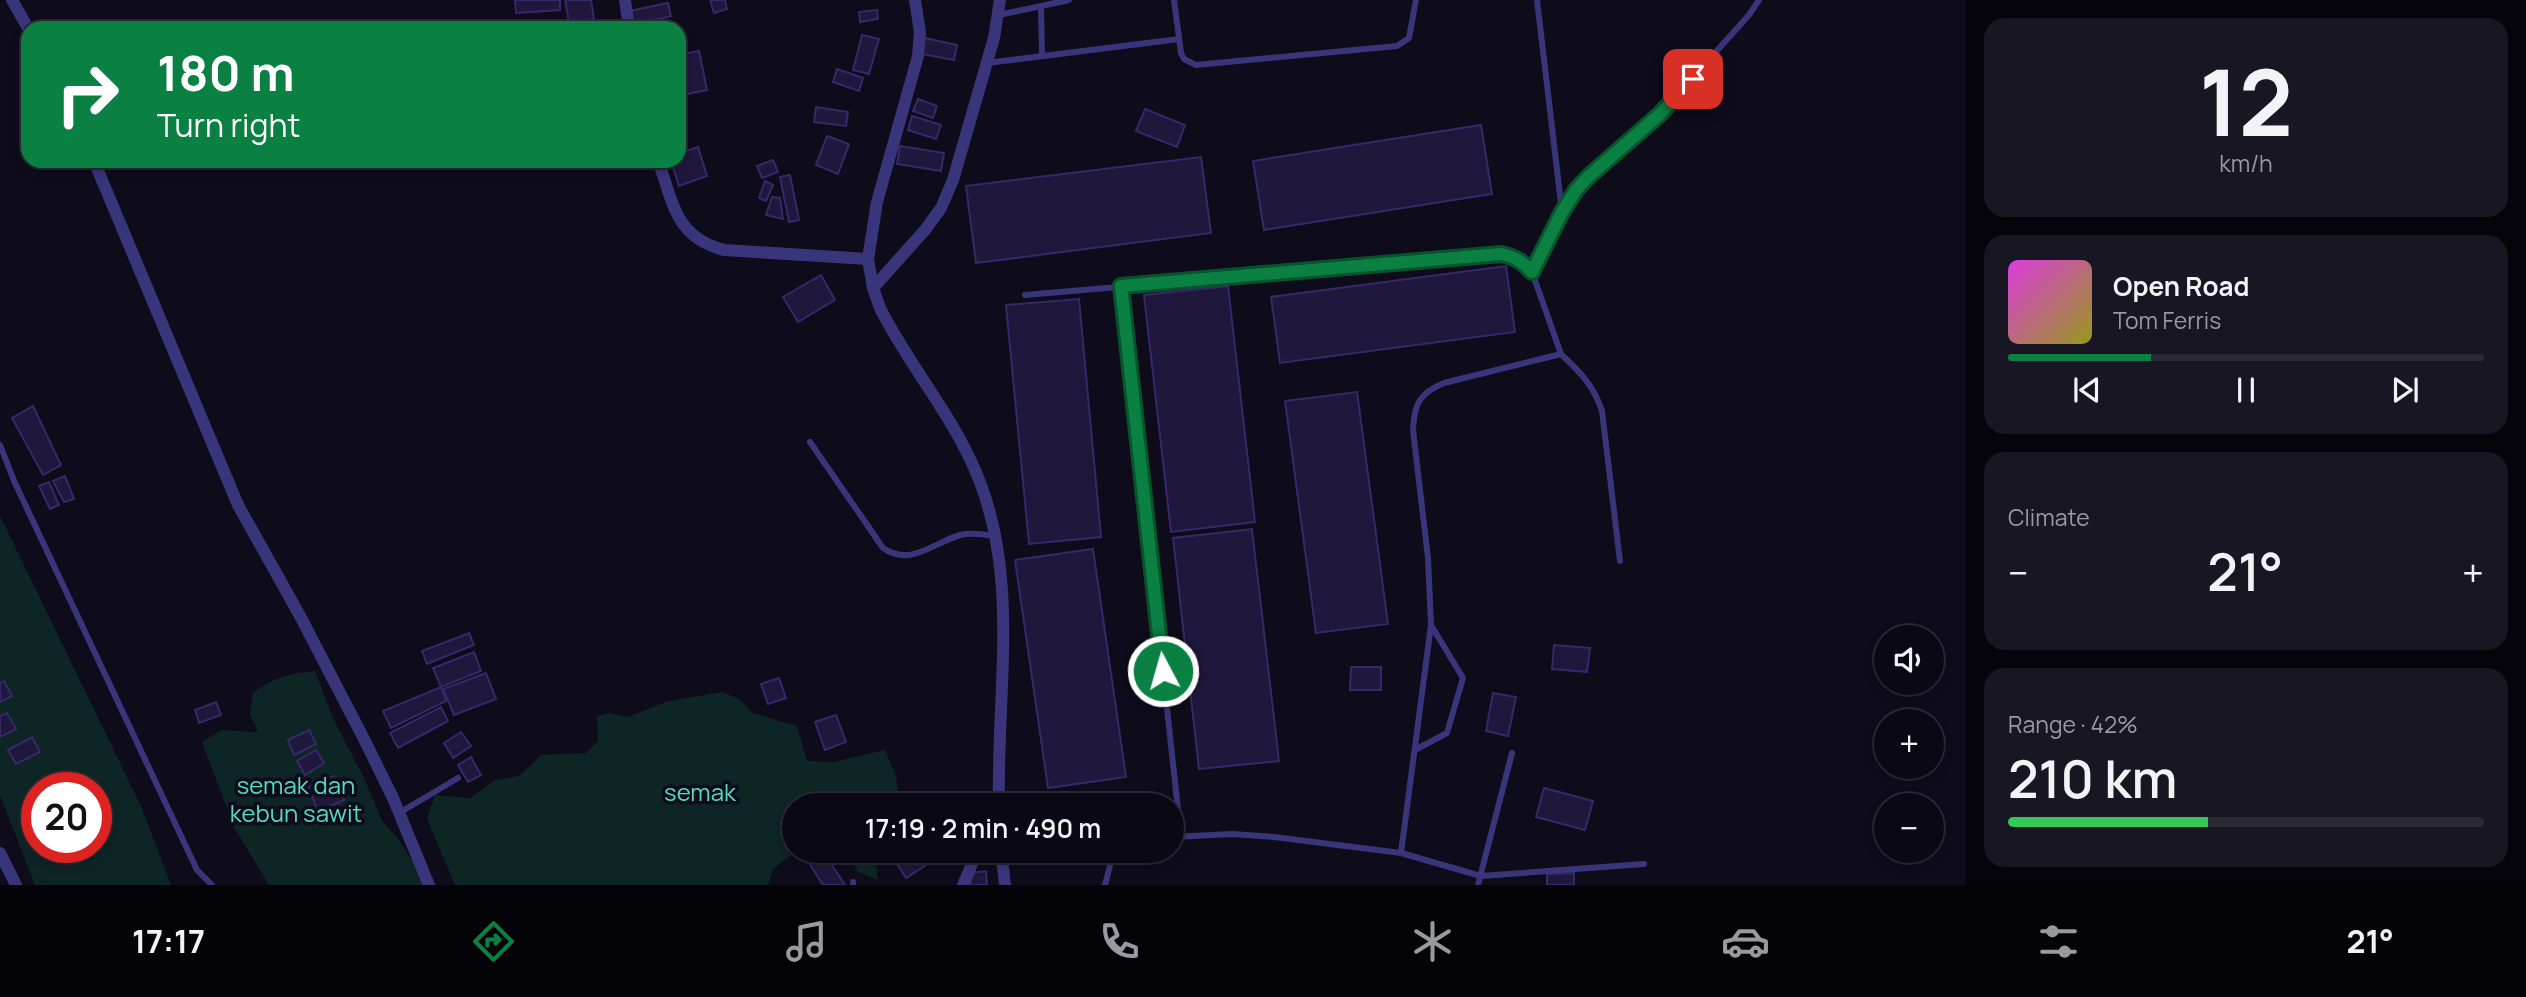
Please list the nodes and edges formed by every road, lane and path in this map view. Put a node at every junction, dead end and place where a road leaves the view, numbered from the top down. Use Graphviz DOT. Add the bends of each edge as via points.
graph roads {
  1 [pos="12,0"];
  2 [pos="625,0"];
  3 [pos="915,0"];
  4 [pos="1000,0"];
  5 [pos="1069,0"];
  6 [pos="1174,0"];
  7 [pos="1416,0"];
  8 [pos="1537,0"];
  9 [pos="1759,0"];
  10 [pos="1041,6"];
  11 [pos="999,15"];
  12 [pos="24,21"];
  13 [pos="628,21"];
  14 [pos="1179,38"];
  15 [pos="1042,55"];
  16 [pos="986,63"];
  17 [pos="97,168"];
  18 [pos="662,168"];
  19 [pos="1562,212"];
  20 [pos="868,260"];
  21 [pos="1532,272"];
  22 [pos="1121,286"];
  23 [pos="873,288"];
  24 [pos="1025,295"];
  25 [pos="1561,354"];
  26 [pos="810,442"];
  27 [pos="0,445"];
  28 [pos="996,536"];
  29 [pos="1620,561"];
  30 [pos="1431,625"];
  31 [pos="1415,750"];
  32 [pos="1512,752"];
  33 [pos="458,778"];
  34 [pos="998,793"];
  35 [pos="1176,793"];
  36 [pos="398,813"];
  37 [pos="1184,837"];
  38 [pos="0,853"];
  39 [pos="1401,853"];
  40 [pos="972,863"];
  41 [pos="1003,863"];
  42 [pos="1110,863"];
  43 [pos="1644,864"];
  44 [pos="1481,876"];
  45 [pos="16,885"];
  46 [pos="212,885"];
  47 [pos="429,885"];
  48 [pos="963,885"];
  49 [pos="1005,885"];
  50 [pos="1104,885"];
  51 [pos="1478,885"];
  1 -- 12 [label="street"];
  2 -- 13 [label="street"];
  3 -- 20 [label="street" via="918,56 877,202"];
  4 -- 11 [label="street"];
  5 -- 10 [label="lane"];
  6 -- 14 [label="lane"];
  7 -- 14 [label="lane" via="1409,38 1397,46 1196,65 1184,59"];
  8 -- 19 [label="lane"];
  9 -- 19 [label="lane" via="1693,79 1588,177"];
  10 -- 11 [label="lane"];
  10 -- 15 [label="lane"];
  11 -- 16 [label="street"];
  14 -- 15 [label="lane"];
  15 -- 16 [label="lane"];
  16 -- 23 [label="street" via="941,208"];
  17 -- 36 [label="street" via="238,505 322,658"];
  18 -- 20 [label="street" via="684,229 709,246"];
  19 -- 21 [label="lane"];
  20 -- 23 [label="street"];
  21 -- 22 [label="lane" via="1513,256 1501,254"];
  21 -- 25 [label="lane"];
  22 -- 24 [label="lane"];
  22 -- 35 [label="lane"];
  23 -- 28 [label="street" via="891,329 970,459"];
  25 -- 29 [label="lane" via="1586,377 1602,411"];
  25 -- 30 [label="lane" via="1444,383 1429,389 1419,401 1413,430"];
  26 -- 28 [label="lane" via="891,554 909,556 967,534"];
  27 -- 46 [label="lane" via="197,870"];
  28 -- 34 [label="street" via="1004,619"];
  30 -- 31 [label="lane"];
  30 -- 31 [label="lane" via="1463,682 1447,733"];
  31 -- 39 [label="lane"];
  32 -- 44 [label="lane"];
  33 -- 36 [label="lane"];
  36 -- 47 [label="street"];
  37 -- 39 [label="lane" via="1274,837"];
  38 -- 45 [label="street"];
  39 -- 44 [label="lane"];
  40 -- 48 [label="street"];
  41 -- 49 [label="street"];
  42 -- 50 [label="lane"];
  43 -- 44 [label="lane"];
  44 -- 51 [label="lane"];
}
